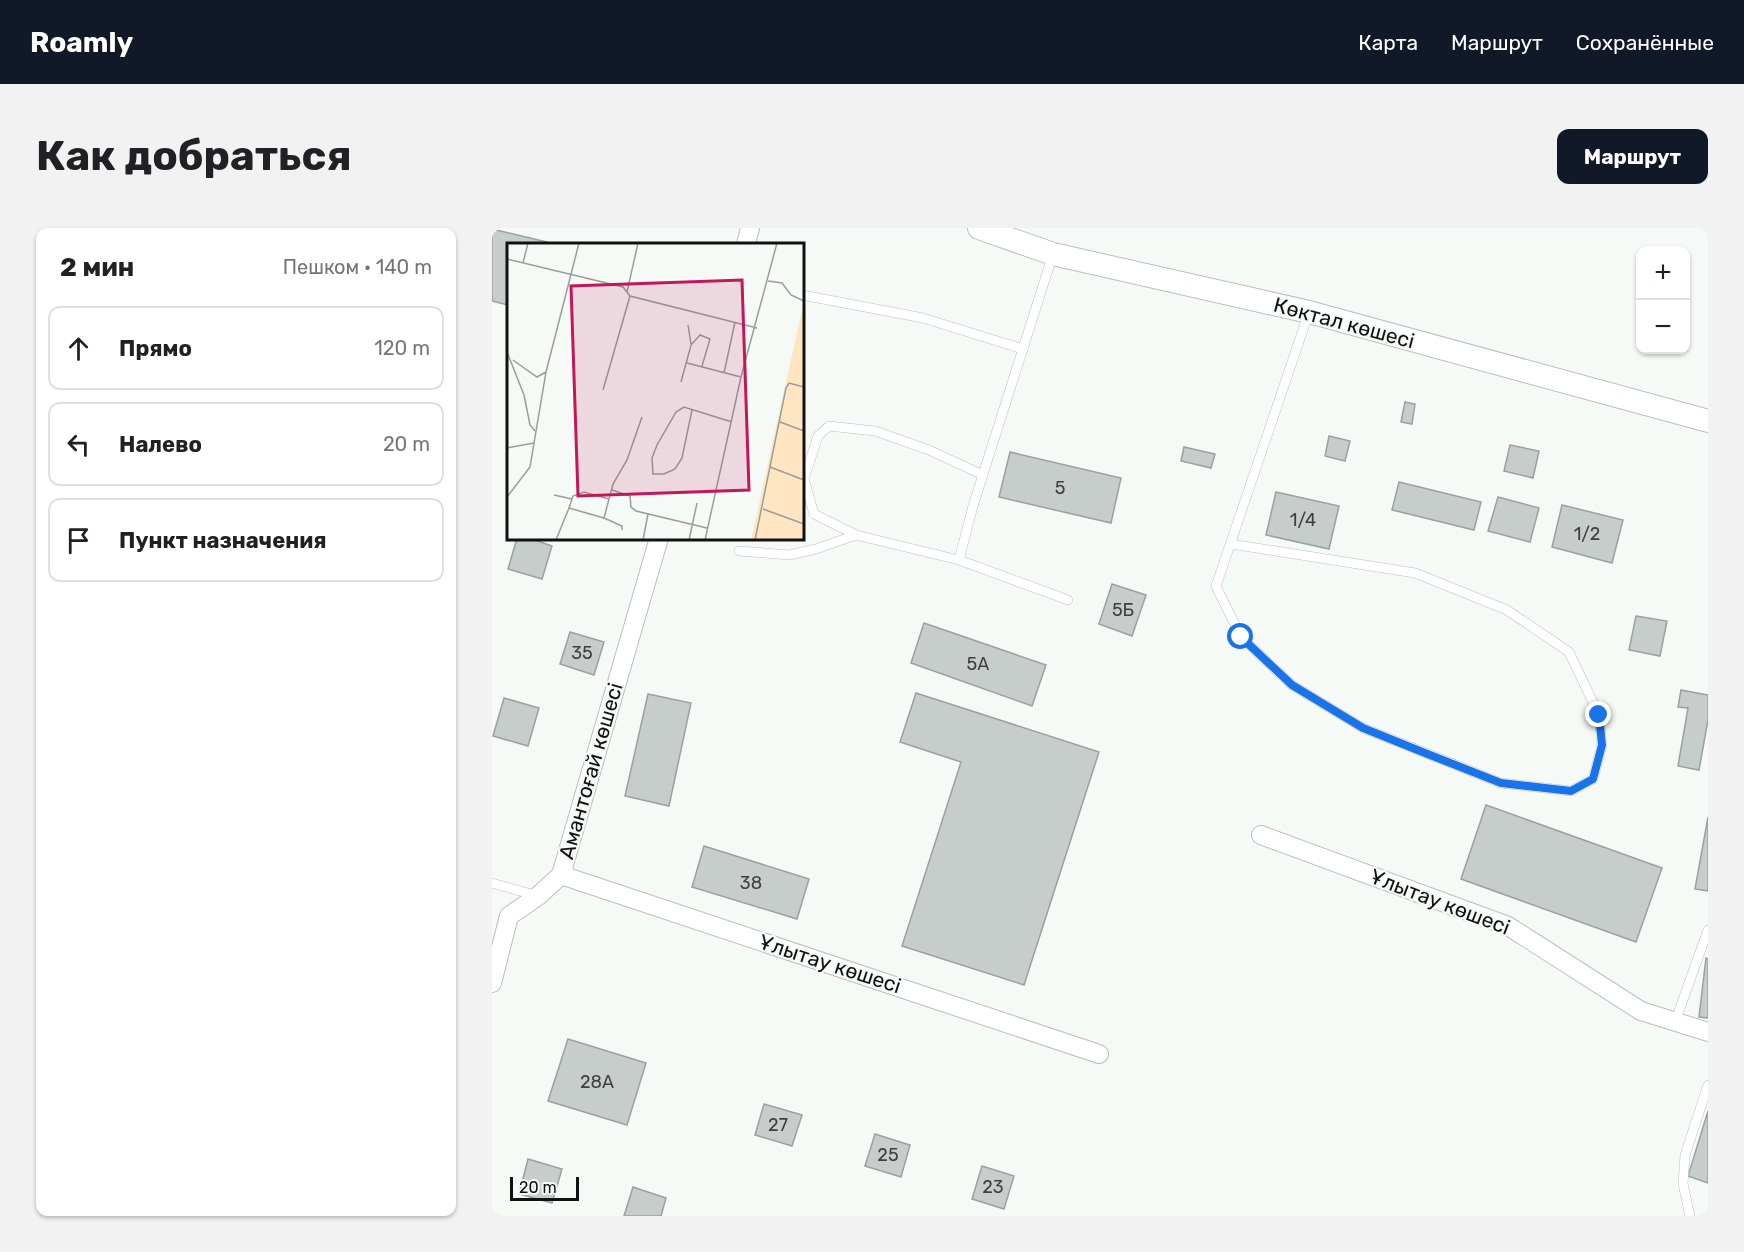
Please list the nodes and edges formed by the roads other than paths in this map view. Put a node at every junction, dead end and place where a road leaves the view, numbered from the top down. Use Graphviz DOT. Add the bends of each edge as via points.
graph roads {
  1 [pos="750,228"];
  2 [pos="979,228"];
  3 [pos="746,243"];
  4 [pos="1053,254"];
  5 [pos="804,295"];
  6 [pos="1309,312"];
  7 [pos="1023,349"];
  8 [pos="1708,421"];
  9 [pos="983,475"];
  10 [pos="856,535"];
  11 [pos="658,540"];
  12 [pos="1231,544"];
  13 [pos="739,551"];
  14 [pos="959,560"];
  15 [pos="1068,600"];
  16 [pos="1261,835"];
  17 [pos="561,875"];
  18 [pos="492,884"];
  19 [pos="538,896"];
  20 [pos="1708,930"];
  21 [pos="492,983"];
  22 [pos="1676,1022"];
  23 [pos="1708,1032"];
  24 [pos="1099,1054"];
  25 [pos="1708,1085"];
  26 [pos="1690,1216"];
  1 -- 3 [label="street"];
  2 -- 4 [label="street, Көктал көшесі"];
  4 -- 6 [label="street, Көктал көшесі"];
  4 -- 7 [label="lane"];
  5 -- 7 [label="lane" via="923,318"];
  6 -- 8 [label="street, Көктал көшесі"];
  6 -- 12 [label="lane"];
  7 -- 9 [label="lane"];
  9 -- 10 [label="lane" via="875,430 829,426 818,436 804,479 814,514"];
  9 -- 14 [label="lane"];
  10 -- 13 [label="lane" via="789,555"];
  10 -- 14 [label="lane"];
  11 -- 17 [label="street, Амантоғай көшесі"];
  12 -- 12 [label="lane" via="1216,586 1241,637 1292,685 1363,728 1501,783 1571,791 1593,779 1602,745 1599,715 1569,652 1507,610 1415,573"];
  14 -- 15 [label="lane"];
  16 -- 22 [label="street, Ұлытау көшесі" via="1508,926 1641,1011"];
  17 -- 19 [label="street, Амантоғай көшесі"];
  17 -- 24 [label="street, Ұлытау көшесі"];
  18 -- 19 [label="lane"];
  19 -- 21 [label="street, Амантоғай көшесі" via="509,916"];
  20 -- 22 [label="lane"];
  22 -- 23 [label="street, Ұлытау көшесі"];
  25 -- 26 [label="lane" via="1685,1155 1683,1184"];
}
